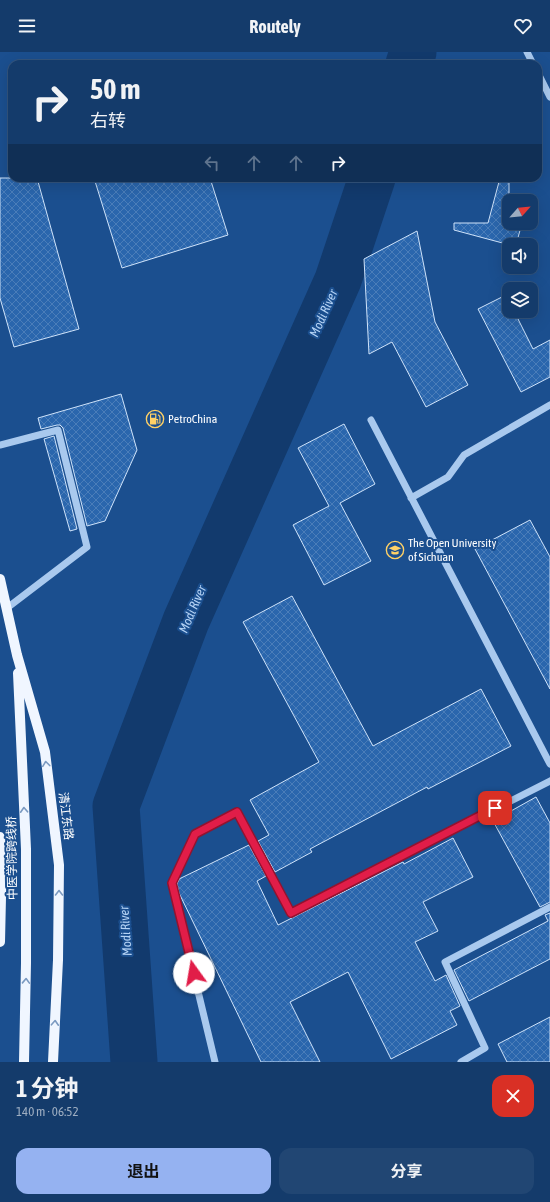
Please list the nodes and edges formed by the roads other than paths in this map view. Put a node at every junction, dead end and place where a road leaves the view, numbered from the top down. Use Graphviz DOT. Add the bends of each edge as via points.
graph roads {
  1 [pos="542,81"];
  2 [pos="550,97"];
  3 [pos="550,406"];
  4 [pos="370,420"];
  5 [pos="0,445"];
  6 [pos="411,498"];
  7 [pos="0,579"];
  8 [pos="6,608"];
  9 [pos="17,654"];
  10 [pos="550,764"];
  11 [pos="550,781"];
  12 [pos="0,837"];
  13 [pos="550,907"];
  14 [pos="0,942"];
  15 [pos="24,1062"];
  16 [pos="53,1062"];
  17 [pos="215,1062"];
  18 [pos="461,1062"];
  1 -- 2 [label="street"];
  3 -- 6 [label="street" via="464,455 448,477"];
  4 -- 6 [label="street"];
  5 -- 8 [label="street" via="58,430 87,547"];
  6 -- 10 [label="street"];
  7 -- 8 [label="main road, 清江东路"];
  8 -- 9 [label="main road, 清江东路"];
  15 -- 9 [label="main road, 中医学院跨线桥, one-way" via="26,850"];
  16 -- 9 [label="main road, 清江东路, one-way" via="59,865 45,752"];
  11 -- 17 [label="street" via="291,913 237,812 195,834 172,883"];
  12 -- 14 [label="main road, 中医学院跨线桥"];
  13 -- 18 [label="street" via="446,962 485,1048"];
}
